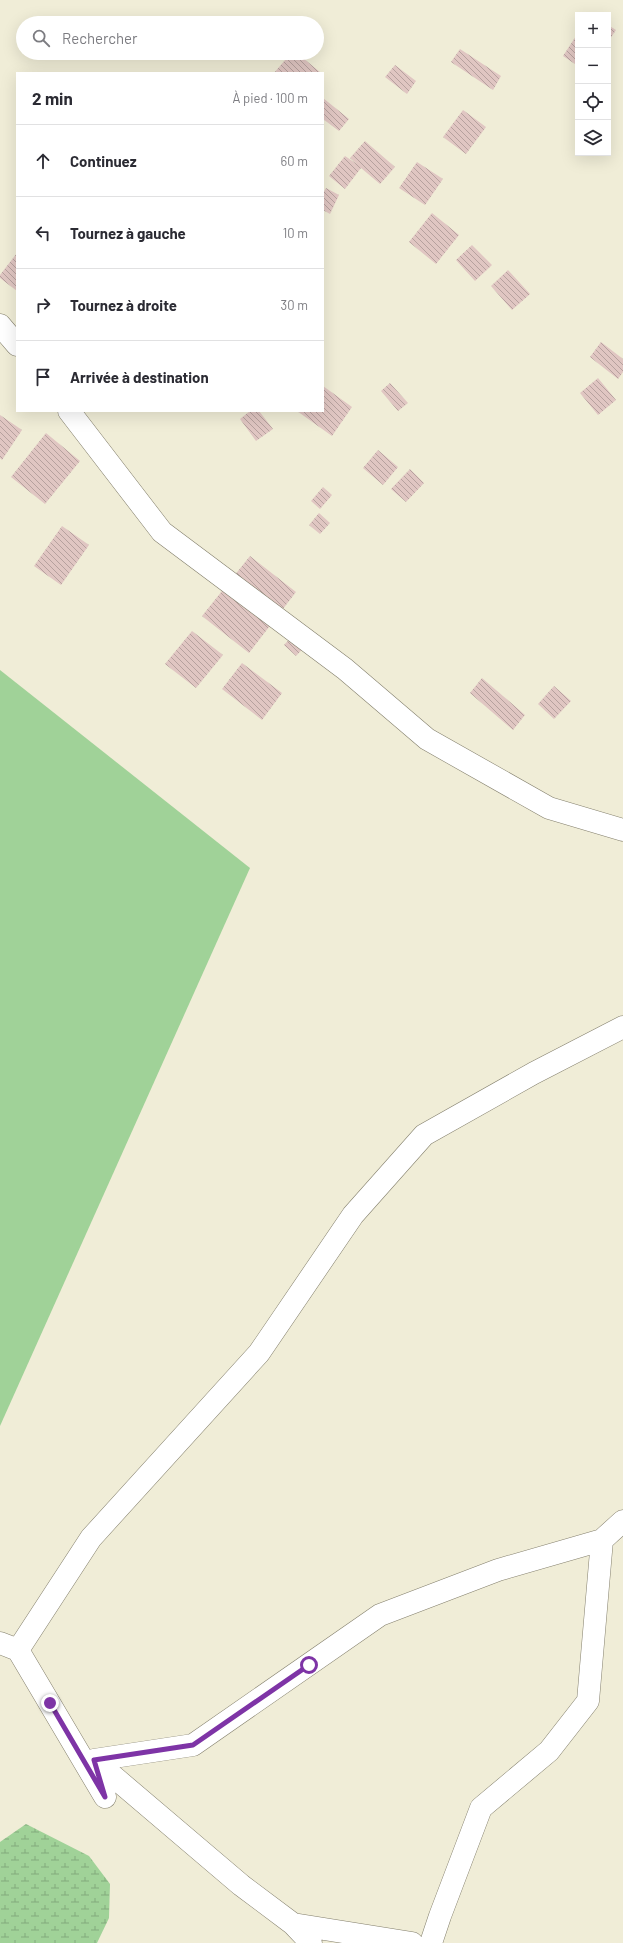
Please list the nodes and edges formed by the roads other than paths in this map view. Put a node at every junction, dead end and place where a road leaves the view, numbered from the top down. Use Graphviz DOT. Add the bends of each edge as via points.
graph roads {
  1 [pos="0,325"];
  2 [pos="16,344"];
  3 [pos="70,412"];
  4 [pos="623,830"];
  5 [pos="623,1026"];
  6 [pos="623,1521"];
  7 [pos="602,1540"];
  8 [pos="9,1646"];
  9 [pos="94,1760"];
  10 [pos="293,1924"];
  11 [pos="311,1943"];
  12 [pos="412,1943"];
  13 [pos="431,1943"];
  1 -- 2 [label="street"];
  3 -- 4 [label="street" via="162,532 344,669 428,740 549,808"];
  5 -- 8 [label="street" via="424,1135 353,1215 258,1353 91,1538"];
  6 -- 7 [label="street"];
  7 -- 9 [label="street" via="498,1570 380,1615 193,1745"];
  7 -- 13 [label="street" via="588,1701 549,1751 482,1808"];
  8 -- 9 [label="street" via="105,1797"];
  9 -- 10 [label="street" via="241,1884"];
  10 -- 11 [label="street"];
  10 -- 12 [label="street"];
}
